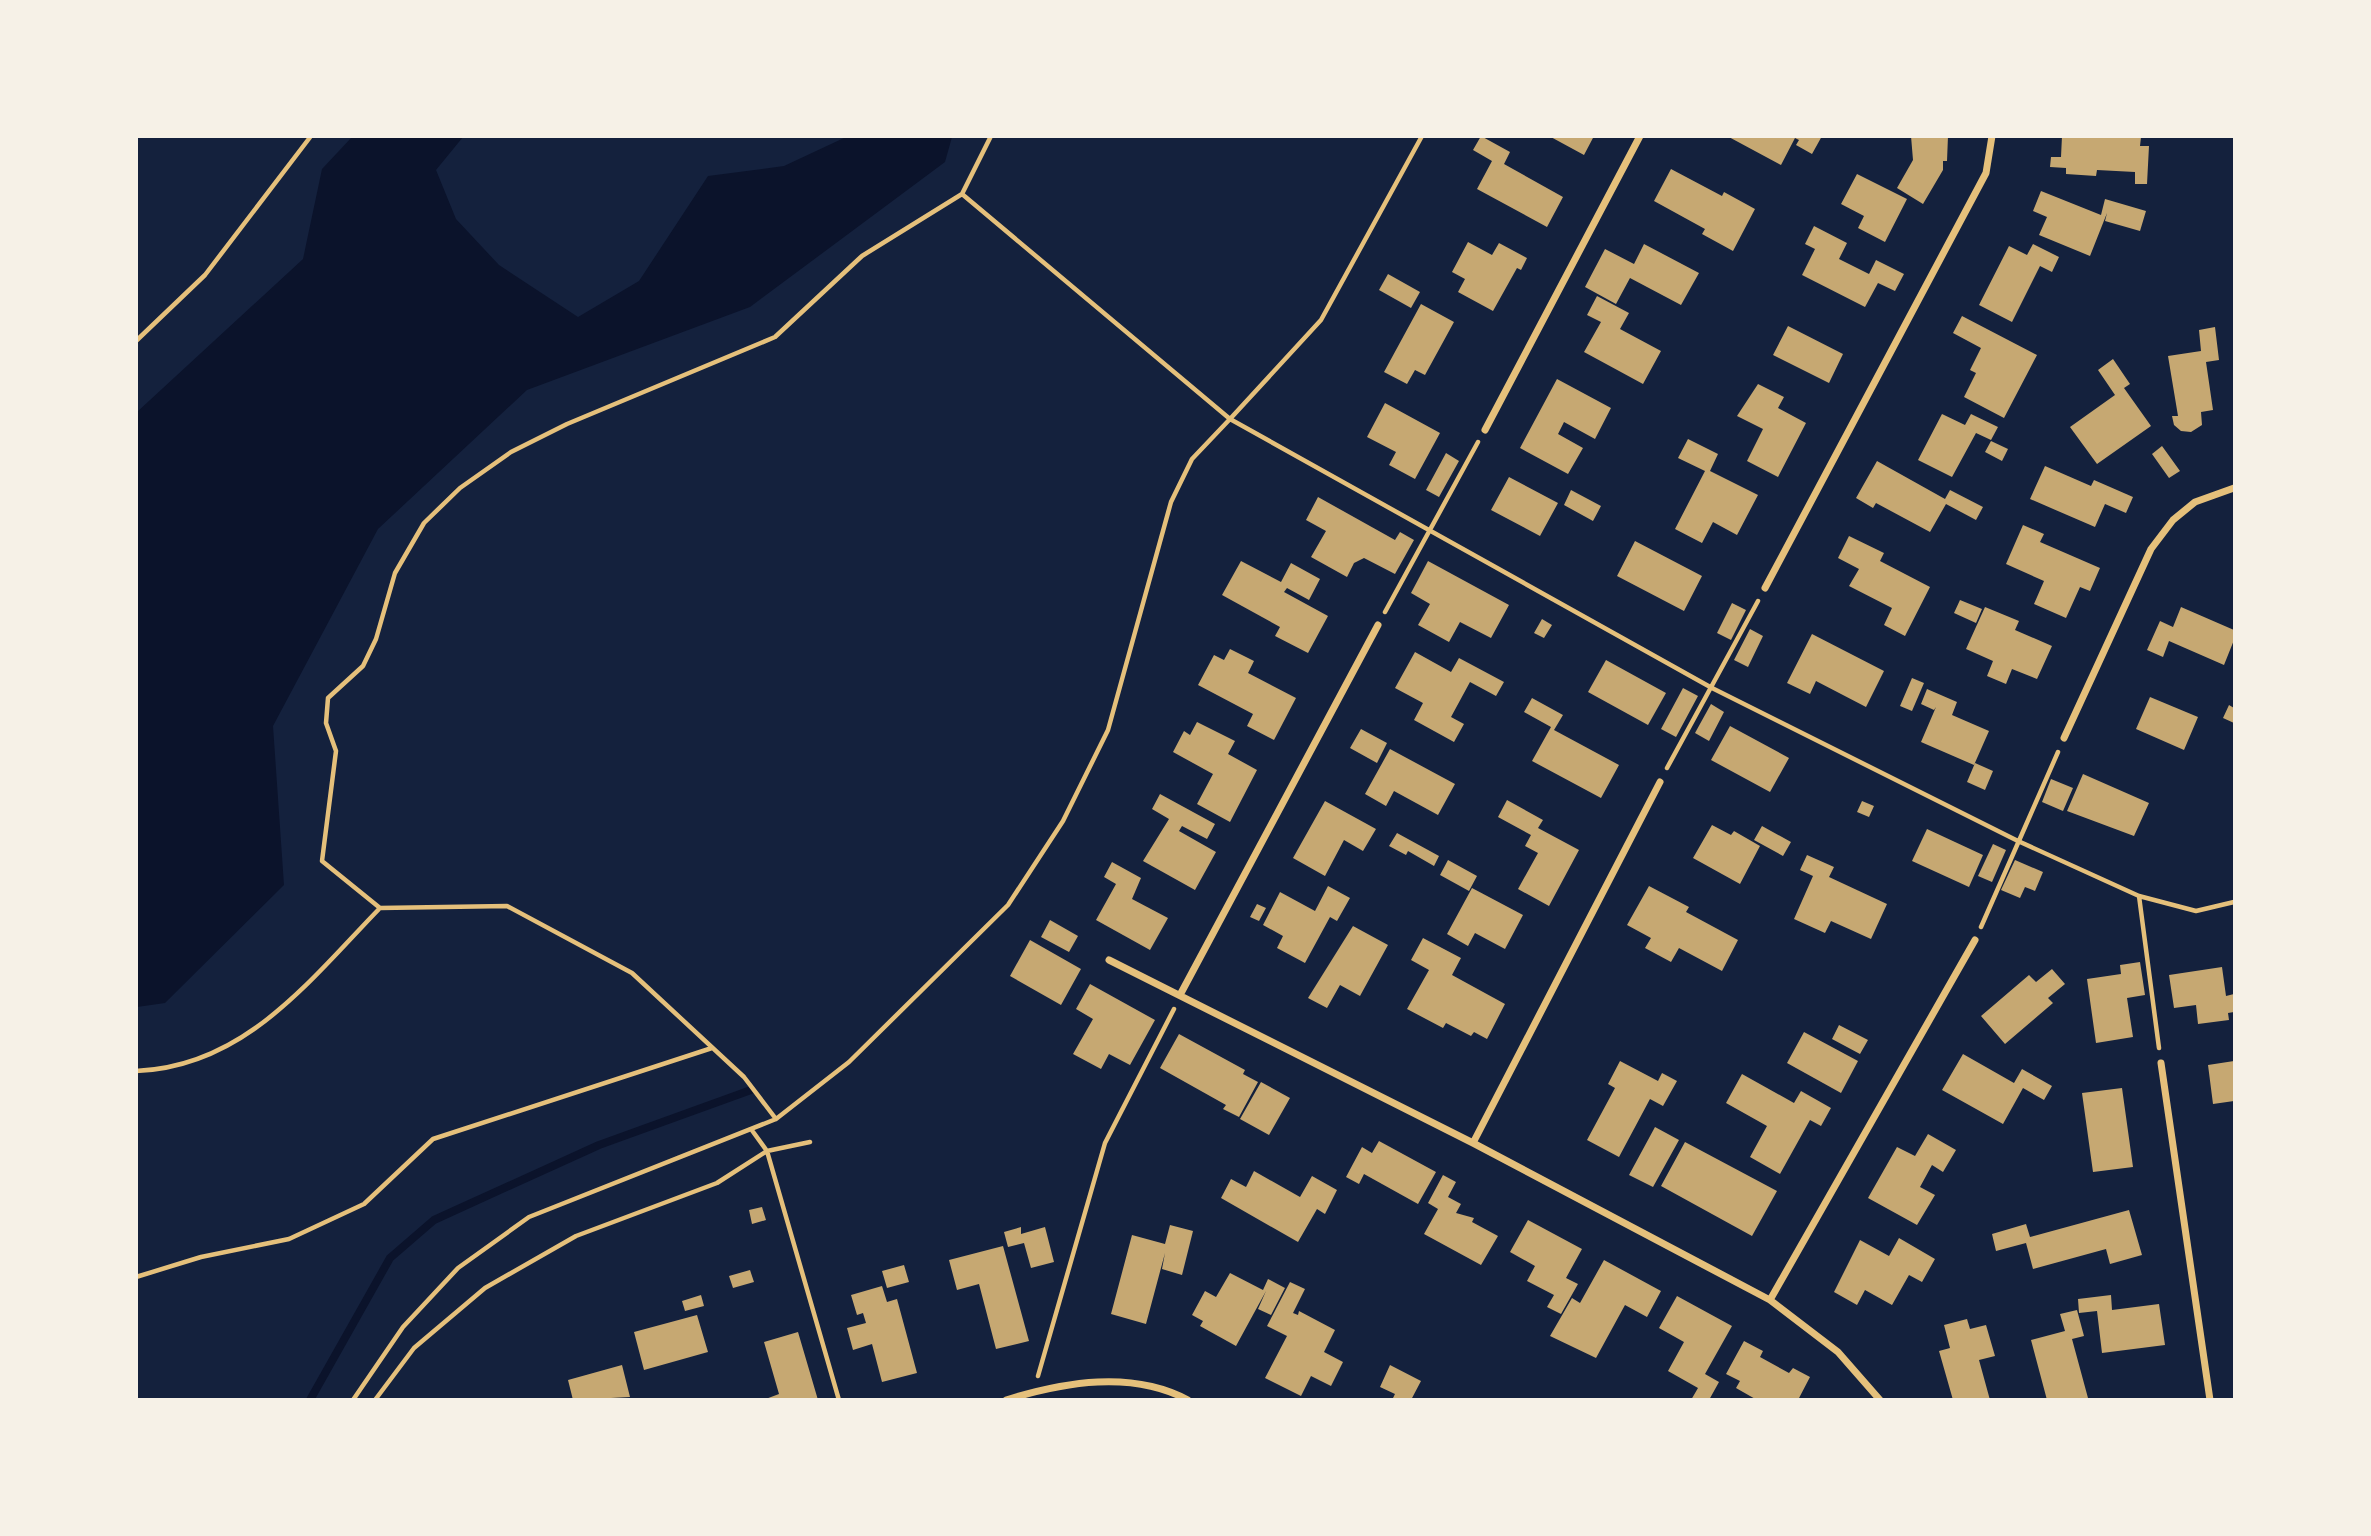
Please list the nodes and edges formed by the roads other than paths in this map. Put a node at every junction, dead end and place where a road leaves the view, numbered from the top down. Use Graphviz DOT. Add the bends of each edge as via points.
graph roads {
  1 [pos="1640,136"];
  2 [pos="1992,136"];
  3 [pos="1485,430"];
  4 [pos="2235,488"];
  5 [pos="1765,588"];
  6 [pos="1378,625"];
  7 [pos="2064,738"];
  8 [pos="1660,782"];
  9 [pos="1975,940"];
  10 [pos="1109,960"];
  11 [pos="1180,995"];
  12 [pos="2161,1063"];
  13 [pos="1473,1143"];
  14 [pos="1770,1300"];
  15 [pos="1006,1399"];
  16 [pos="1188,1399"];
  17 [pos="1880,1399"];
  18 [pos="2210,1399"];
  1 -- 3 [label="street"];
  2 -- 5 [label="street" via="1986,173"];
  4 -- 7 [label="street" via="2196,502 2173,520 2151,549"];
  6 -- 11 [label="street"];
  8 -- 13 [label="street"];
  9 -- 14 [label="street"];
  10 -- 11 [label="street"];
  11 -- 13 [label="street"];
  12 -- 18 [label="street"];
  13 -- 14 [label="street"];
  14 -- 17 [label="street" via="1838,1352"];
  15 -- 16 [label="street" via="1114,1380"];
}
